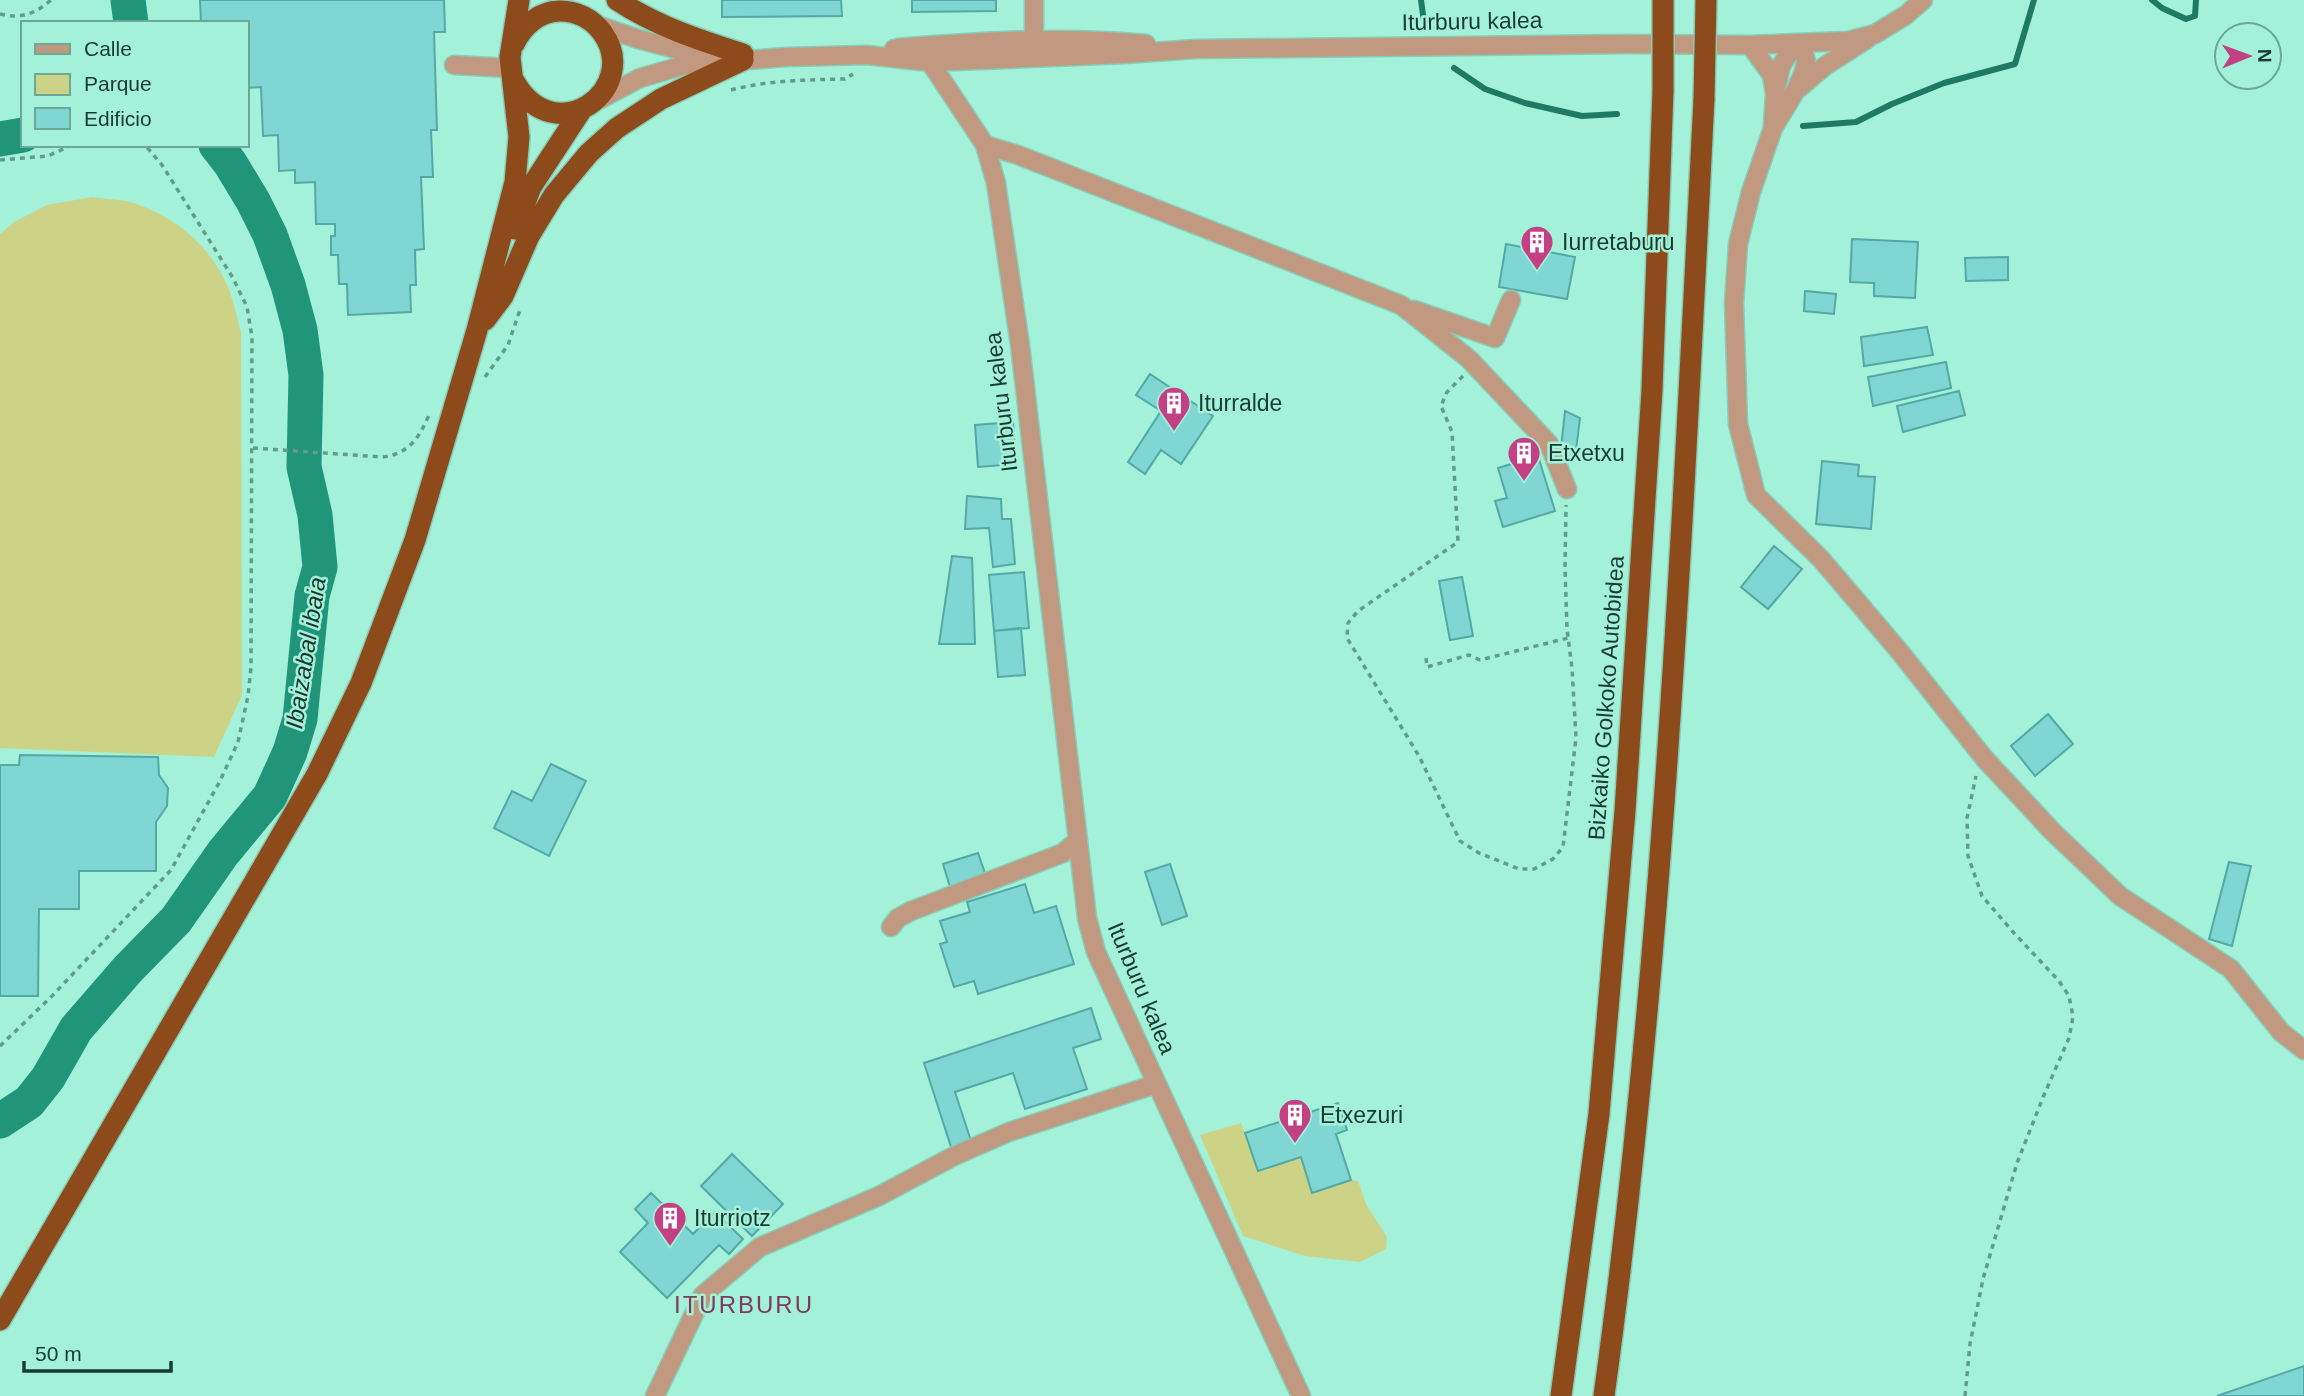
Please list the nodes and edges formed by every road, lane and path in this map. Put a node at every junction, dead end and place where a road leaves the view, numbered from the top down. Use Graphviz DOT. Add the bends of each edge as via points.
graph roads {
  1 [pos="51,0"];
  2 [pos="519,0"];
  3 [pos="576,0"];
  4 [pos="617,0"];
  5 [pos="1034,0"];
  6 [pos="1663,0"];
  7 [pos="1706,0"];
  8 [pos="1923,0"];
  9 [pos="0,14"];
  10 [pos="592,22"];
  11 [pos="1875,33"];
  12 [pos="1034,39"];
  13 [pos="1798,43"];
  14 [pos="1750,45"];
  15 [pos="894,49"];
  16 [pos="1195,49"];
  17 [pos="1132,54"];
  18 [pos="867,55"];
  19 [pos="743,57"];
  20 [pos="960,61"];
  21 [pos="930,62"];
  22 [pos="454,65"];
  23 [pos="512,65"];
  24 [pos="859,74"];
  25 [pos="1796,90"];
  26 [pos="723,92"];
  27 [pos="1775,94"];
  28 [pos="587,107"];
  29 [pos="1773,128"];
  30 [pos="985,145"];
  31 [pos="68,147"];
  32 [pos="147,147"];
  33 [pos="0,160"];
  34 [pos="1511,300"];
  35 [pos="522,305"];
  36 [pos="1401,305"];
  37 [pos="477,330"];
  38 [pos="1475,365"];
  39 [pos="484,379"];
  40 [pos="432,404"];
  41 [pos="253,449"];
  42 [pos="1567,489"];
  43 [pos="1568,638"];
  44 [pos="1426,658"];
  45 [pos="1984,758"];
  46 [pos="1077,842"];
  47 [pos="891,927"];
  48 [pos="0,1046"];
  49 [pos="2304,1050"];
  50 [pos="1156,1084"];
  51 [pos="0,1320"];
  52 [pos="654,1396"];
  53 [pos="1301,1396"];
  54 [pos="1561,1396"];
  55 [pos="1604,1396"];
  56 [pos="1965,1396"];
  1 -- 9 [label="path" via="38,12 15,18"];
  2 -- 23 [label="highway"];
  3 -- 10 [label="highway"];
  4 -- 19 [label="highway" via="639,14"];
  5 -- 12 [label="street"];
  6 -- 54 [label="highway, Bizkaiko Golkoko Autobidea, bridge" via="1651,404 1625,811 1599,1114"];
  7 -- 55 [label="highway, bridge" via="1666,785 1639,1102"];
  8 -- 11 [label="street"];
  10 -- 19 [label="street" via="680,50"];
  10 -- 23 [label="highway" via="573,12 543,14 524,28"];
  10 -- 28 [label="highway" via="607,40 611,75 604,91"];
  11 -- 13 [label="street, Iturburu kalea" via="1848,41"];
  11 -- 25 [label="street"];
  12 -- 15 [label="street"];
  12 -- 16 [label="street"];
  12 -- 17 [label="street" via="1054,48 1109,48"];
  12 -- 20 [label="street" via="1021,48 978,52"];
  13 -- 14 [label="street, Iturburu kalea"];
  13 -- 25 [label="street" via="1806,61"];
  13 -- 27 [label="street" via="1781,66"];
  14 -- 16 [label="street, Iturburu kalea"];
  14 -- 27 [label="street" via="1772,75"];
  15 -- 18 [label="street"];
  15 -- 21 [label="street"];
  16 -- 17 [label="street"];
  17 -- 20 [label="street"];
  18 -- 19 [label="street"];
  18 -- 21 [label="street"];
  19 -- 28 [label="street" via="685,65 640,78"];
  19 -- 37 [label="highway" via="661,99 589,153 554,195 529,236 503,296"];
  20 -- 21 [label="street"];
  21 -- 30 [label="street, Iturburu kalea"];
  22 -- 23 [label="street"];
  23 -- 28 [label="highway" via="521,94 533,106 566,114"];
  23 -- 37 [label="highway" via="519,137 515,182"];
  24 -- 26 [label="path" via="845,79 757,83"];
  25 -- 29 [label="street"];
  27 -- 29 [label="street"];
  28 -- 37 [label="highway" via="531,187"];
  29 -- 45 [label="street" via="1738,244 1734,304 1738,424 1756,495 1821,559"];
  30 -- 36 [label="street"];
  30 -- 46 [label="street, Iturburu kalea" via="996,183 1020,345"];
  31 -- 33 [label="path" via="48,156"];
  32 -- 41 [label="path" via="226,266 247,307 252,337"];
  34 -- 36 [label="street" via="1495,338"];
  35 -- 39 [label="path" via="508,345"];
  36 -- 38 [label="street"];
  37 -- 51 [label="highway" via="415,540 361,683 317,774"];
  38 -- 42 [label="street" via="1549,444"];
  38 -- 43 [label="path" via="1447,393 1441,406 1452,432 1458,542 1358,611 1348,623 1347,638 1419,756 1460,841 1520,869 1534,869 1553,859 1563,847 1576,738"];
  40 -- 41 [label="path" via="419,438 393,456"];
  41 -- 48 [label="path" via="251,667 238,742 171,870"];
  42 -- 43 [label="path"];
  43 -- 44 [label="path" via="1480,660 1469,654 1427,667"];
  45 -- 49 [label="street" via="2120,896 2231,969 2281,1032"];
  45 -- 56 [label="path" via="1967,818 1968,856 1982,896 2059,981 2069,996 2073,1017 2069,1038 2017,1163 1983,1279"];
  46 -- 47 [label="street" via="1063,853 911,911"];
  46 -- 50 [label="street, Iturburu kalea" via="1096,952"];
  50 -- 52 [label="street, Iturburu kalea" via="1009,1132 879,1196 760,1247 703,1295"];
  50 -- 53 [label="street, Iturburu kalea"];
}
